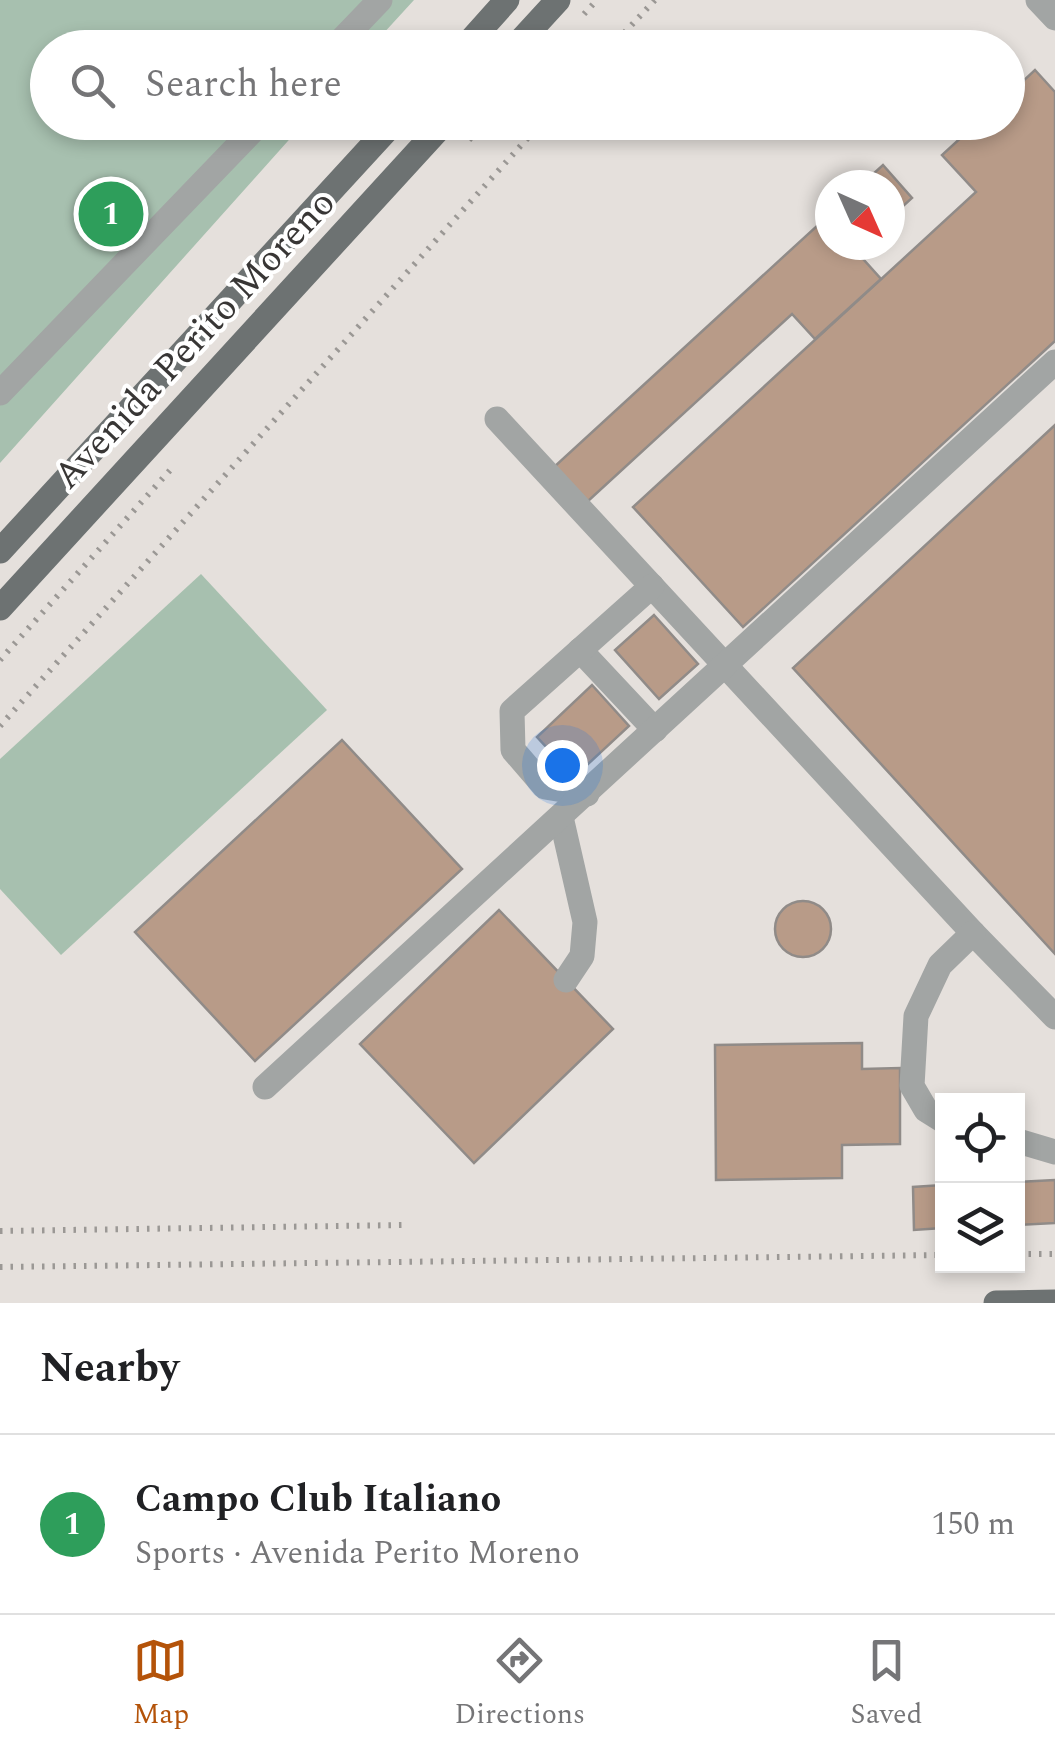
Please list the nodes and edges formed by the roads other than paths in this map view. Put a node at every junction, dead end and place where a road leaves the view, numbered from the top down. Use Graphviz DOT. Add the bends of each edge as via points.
graph roads {
  1 [pos="380,0"];
  2 [pos="507,0"];
  3 [pos="558,0"];
  4 [pos="1038,0"];
  5 [pos="1055,18"];
  6 [pos="351,30"];
  7 [pos="480,30"];
  8 [pos="530,30"];
  9 [pos="245,140"];
  10 [pos="377,140"];
  11 [pos="429,140"];
  12 [pos="1055,362"];
  13 [pos="0,392"];
  14 [pos="497,419"];
  15 [pos="0,551"];
  16 [pos="652,586"];
  17 [pos="0,608"];
  18 [pos="580,650"];
  19 [pos="725,665"];
  20 [pos="655,730"];
  21 [pos="587,794"];
  22 [pos="561,817"];
  23 [pos="974,933"];
  24 [pos="566,980"];
  25 [pos="1055,1017"];
  26 [pos="265,1087"];
  27 [pos="935,1116"];
  28 [pos="1025,1143"];
  29 [pos="1055,1152"];
  30 [pos="1055,1302"];
  31 [pos="996,1303"];
  1 -- 6 [label="lane"];
  2 -- 7 [label="main road"];
  3 -- 8 [label="main road"];
  4 -- 5 [label="lane"];
  9 -- 13 [label="lane"];
  10 -- 15 [label="main road, Avenida Perito Moreno"];
  11 -- 17 [label="main road, Avenida Perito Moreno"];
  12 -- 19 [label="lane"];
  14 -- 16 [label="lane"];
  16 -- 18 [label="lane"];
  16 -- 19 [label="lane"];
  18 -- 20 [label="lane"];
  18 -- 21 [label="lane" via="512,711 513,750 544,786"];
  19 -- 20 [label="lane"];
  19 -- 23 [label="lane"];
  20 -- 21 [label="lane"];
  21 -- 22 [label="lane"];
  22 -- 24 [label="lane" via="584,922 582,956"];
  22 -- 26 [label="lane"];
  23 -- 25 [label="lane"];
  23 -- 27 [label="lane" via="940,965 916,1016 912,1086"];
  28 -- 29 [label="lane"];
  30 -- 31 [label="main road"];
}
